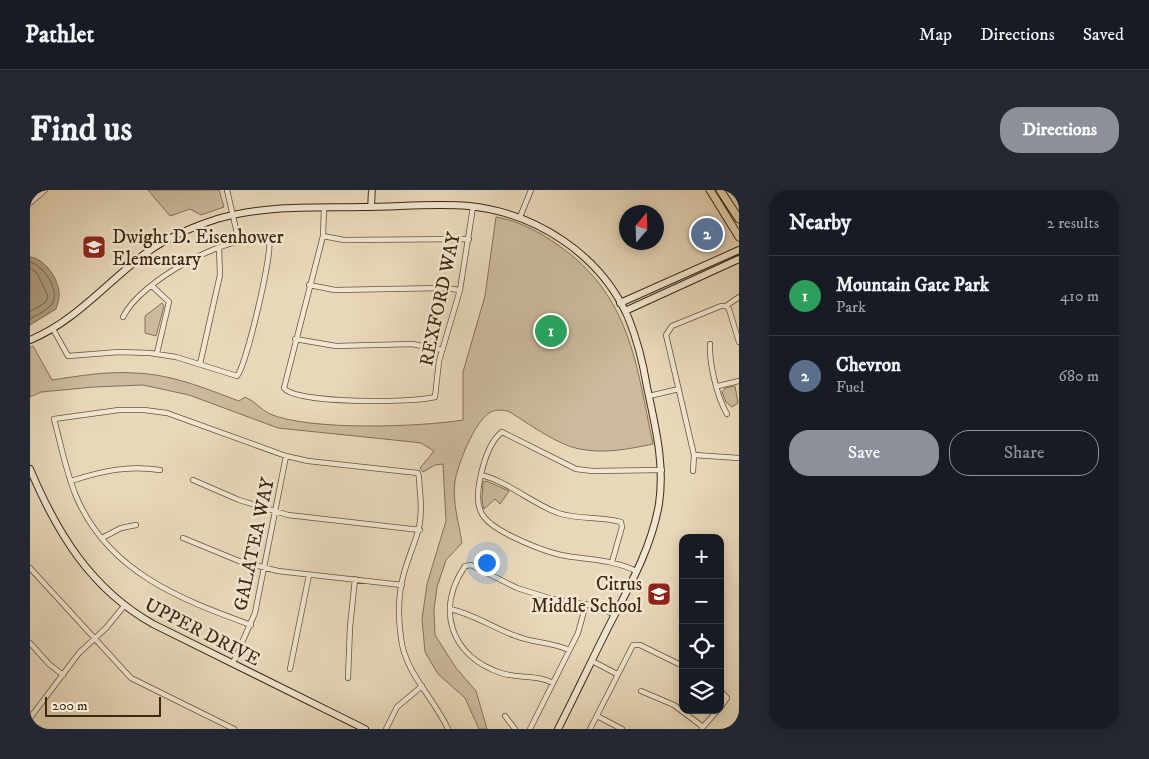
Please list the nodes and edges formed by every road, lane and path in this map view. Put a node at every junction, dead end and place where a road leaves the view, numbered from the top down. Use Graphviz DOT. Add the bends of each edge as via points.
graph roads {
  1 [pos="45,190"];
  2 [pos="227,190"];
  3 [pos="372,190"];
  4 [pos="531,190"];
  5 [pos="710,190"];
  6 [pos="720,190"];
  7 [pos="30,203"];
  8 [pos="371,207"];
  9 [pos="473,207"];
  10 [pos="324,208"];
  11 [pos="233,214"];
  12 [pos="520,217"];
  13 [pos="739,219"];
  14 [pos="323,236"];
  15 [pos="739,237"];
  16 [pos="469,239"];
  17 [pos="239,242"];
  18 [pos="219,248"];
  19 [pos="739,250"];
  20 [pos="739,260"];
  21 [pos="680,276"];
  22 [pos="309,285"];
  23 [pos="152,286"];
  24 [pos="460,290"];
  25 [pos="667,291"];
  26 [pos="739,297"];
  27 [pos="620,304"];
  28 [pos="726,306"];
  29 [pos="625,311"];
  30 [pos="123,317"];
  31 [pos="53,329"];
  32 [pos="295,339"];
  33 [pos="30,340"];
  34 [pos="739,342"];
  35 [pos="710,344"];
  36 [pos="442,350"];
  37 [pos="156,354"];
  38 [pos="200,364"];
  39 [pos="739,381"];
  40 [pos="718,386"];
  41 [pos="679,389"];
  42 [pos="649,396"];
  43 [pos="727,414"];
  44 [pos="694,455"];
  45 [pos="286,456"];
  46 [pos="739,458"];
  47 [pos="30,469"];
  48 [pos="160,470"];
  49 [pos="662,470"];
  50 [pos="693,472"];
  51 [pos="481,475"];
  52 [pos="193,480"];
  53 [pos="71,481"];
  54 [pos="275,512"];
  55 [pos="136,525"];
  56 [pos="420,530"];
  57 [pos="102,538"];
  58 [pos="183,538"];
  59 [pos="612,562"];
  60 [pos="30,568"];
  61 [pos="263,568"];
  62 [pos="636,570"];
  63 [pos="310,575"];
  64 [pos="355,579"];
  65 [pos="402,585"];
  66 [pos="586,604"];
  67 [pos="124,605"];
  68 [pos="450,609"];
  69 [pos="614,615"];
  70 [pos="251,625"];
  71 [pos="94,639"];
  72 [pos="30,643"];
  73 [pos="569,650"];
  74 [pos="592,661"];
  75 [pos="232,663"];
  76 [pos="679,664"];
  77 [pos="290,669"];
  78 [pos="617,674"];
  79 [pos="63,675"];
  80 [pos="348,678"];
  81 [pos="553,683"];
  82 [pos="422,686"];
  83 [pos="641,691"];
  84 [pos="715,714"];
  85 [pos="505,716"];
  86 [pos="597,716"];
  87 [pos="30,718"];
  88 [pos="702,728"];
  89 [pos="234,729"];
  90 [pos="365,729"];
  91 [pos="386,729"];
  92 [pos="448,729"];
  93 [pos="515,729"];
  94 [pos="530,729"];
  95 [pos="558,729"];
  96 [pos="590,729"];
  97 [pos="622,729"];
  1 -- 7 [label="street"];
  2 -- 11 [label="street"];
  3 -- 8 [label="street"];
  4 -- 12 [label="street"];
  5 -- 15 [label="main road"];
  6 -- 13 [label="main road"];
  8 -- 9 [label="main road"];
  8 -- 10 [label="main road"];
  9 -- 12 [label="main road"];
  9 -- 16 [label="street, REXFORD WAY"];
  10 -- 11 [label="main road"];
  10 -- 14 [label="street"];
  11 -- 17 [label="street"];
  11 -- 31 [label="main road" via="161,243 71,318"];
  12 -- 27 [label="main road" via="571,247 600,274"];
  14 -- 16 [label="street" via="344,240"];
  14 -- 22 [label="street"];
  16 -- 24 [label="street, REXFORD WAY"];
  17 -- 18 [label="street"];
  17 -- 38 [label="street" via="269,239 271,246 237,376"];
  18 -- 23 [label="street" via="182,264"];
  18 -- 38 [label="street" via="220,276"];
  19 -- 21 [label="main road"];
  20 -- 25 [label="main road"];
  21 -- 25 [label="main road" via="680,282"];
  21 -- 27 [label="main road"];
  22 -- 24 [label="street" via="335,290"];
  22 -- 32 [label="street"];
  23 -- 30 [label="street" via="128,307"];
  23 -- 37 [label="street" via="169,302"];
  24 -- 36 [label="street, REXFORD WAY"];
  25 -- 29 [label="main road"];
  26 -- 28 [label="street"];
  27 -- 29 [label="main road"];
  28 -- 34 [label="street" via="730,309"];
  28 -- 41 [label="street" via="667,331 666,339"];
  29 -- 42 [label="main road" via="636,338"];
  31 -- 33 [label="main road"];
  31 -- 37 [label="street" via="68,356 119,352"];
  32 -- 36 [label="street" via="336,346 412,344"];
  32 -- 36 [label="street, REXFORD WAY" via="285,391 335,400 435,397"];
  35 -- 40 [label="street" via="709,356"];
  37 -- 38 [label="street"];
  39 -- 40 [label="street"];
  40 -- 43 [label="street" via="721,405"];
  41 -- 42 [label="street"];
  41 -- 44 [label="street"];
  42 -- 49 [label="main road"];
  44 -- 46 [label="street"];
  44 -- 50 [label="street"];
  45 -- 53 [label="street" via="167,414 119,410 54,419"];
  45 -- 54 [label="street, GALATEA WAY"];
  45 -- 56 [label="street" via="418,473 422,514"];
  47 -- 67 [label="main road, UPPER DRIVE" via="66,543 86,569"];
  48 -- 53 [label="street" via="116,468"];
  49 -- 51 [label="street" via="576,469 502,432 490,449"];
  49 -- 62 [label="main road" via="652,532"];
  51 -- 59 [label="street" via="477,492 479,509 491,525 537,548"];
  51 -- 59 [label="street" via="560,513 621,522"];
  52 -- 54 [label="street"];
  53 -- 57 [label="street" via="77,498"];
  54 -- 56 [label="street"];
  54 -- 61 [label="street, GALATEA WAY"];
  55 -- 57 [label="street" via="121,528"];
  56 -- 65 [label="street"];
  57 -- 70 [label="street" via="144,578 194,604"];
  58 -- 61 [label="street"];
  59 -- 62 [label="street"];
  60 -- 71 [label="street"];
  61 -- 63 [label="street"];
  61 -- 70 [label="street, GALATEA WAY"];
  62 -- 69 [label="main road"];
  63 -- 64 [label="street"];
  63 -- 77 [label="street"];
  64 -- 65 [label="street"];
  64 -- 80 [label="street"];
  65 -- 82 [label="street" via="401,641 411,670"];
  66 -- 68 [label="street" via="536,594 468,565 454,584"];
  66 -- 69 [label="street"];
  66 -- 73 [label="street" via="578,633"];
  67 -- 71 [label="street"];
  67 -- 75 [label="main road, UPPER DRIVE" via="153,624"];
  68 -- 73 [label="street" via="465,612 514,636 550,642"];
  68 -- 81 [label="street" via="453,631 472,658 503,673 543,678"];
  69 -- 74 [label="main road"];
  70 -- 75 [label="street, GALATEA WAY"];
  71 -- 79 [label="street"];
  71 -- 89 [label="street" via="131,678"];
  72 -- 79 [label="street"];
  73 -- 81 [label="street"];
  74 -- 78 [label="street"];
  74 -- 95 [label="main road"];
  75 -- 90 [label="main road, UPPER DRIVE"];
  76 -- 78 [label="street" via="636,643"];
  78 -- 86 [label="street"];
  79 -- 87 [label="street"];
  81 -- 94 [label="street"];
  82 -- 91 [label="street" via="398,707"];
  82 -- 92 [label="street"];
  83 -- 88 [label="street" via="674,705"];
  84 -- 88 [label="street"];
  85 -- 93 [label="street"];
  86 -- 96 [label="street"];
  86 -- 97 [label="street"];
}
